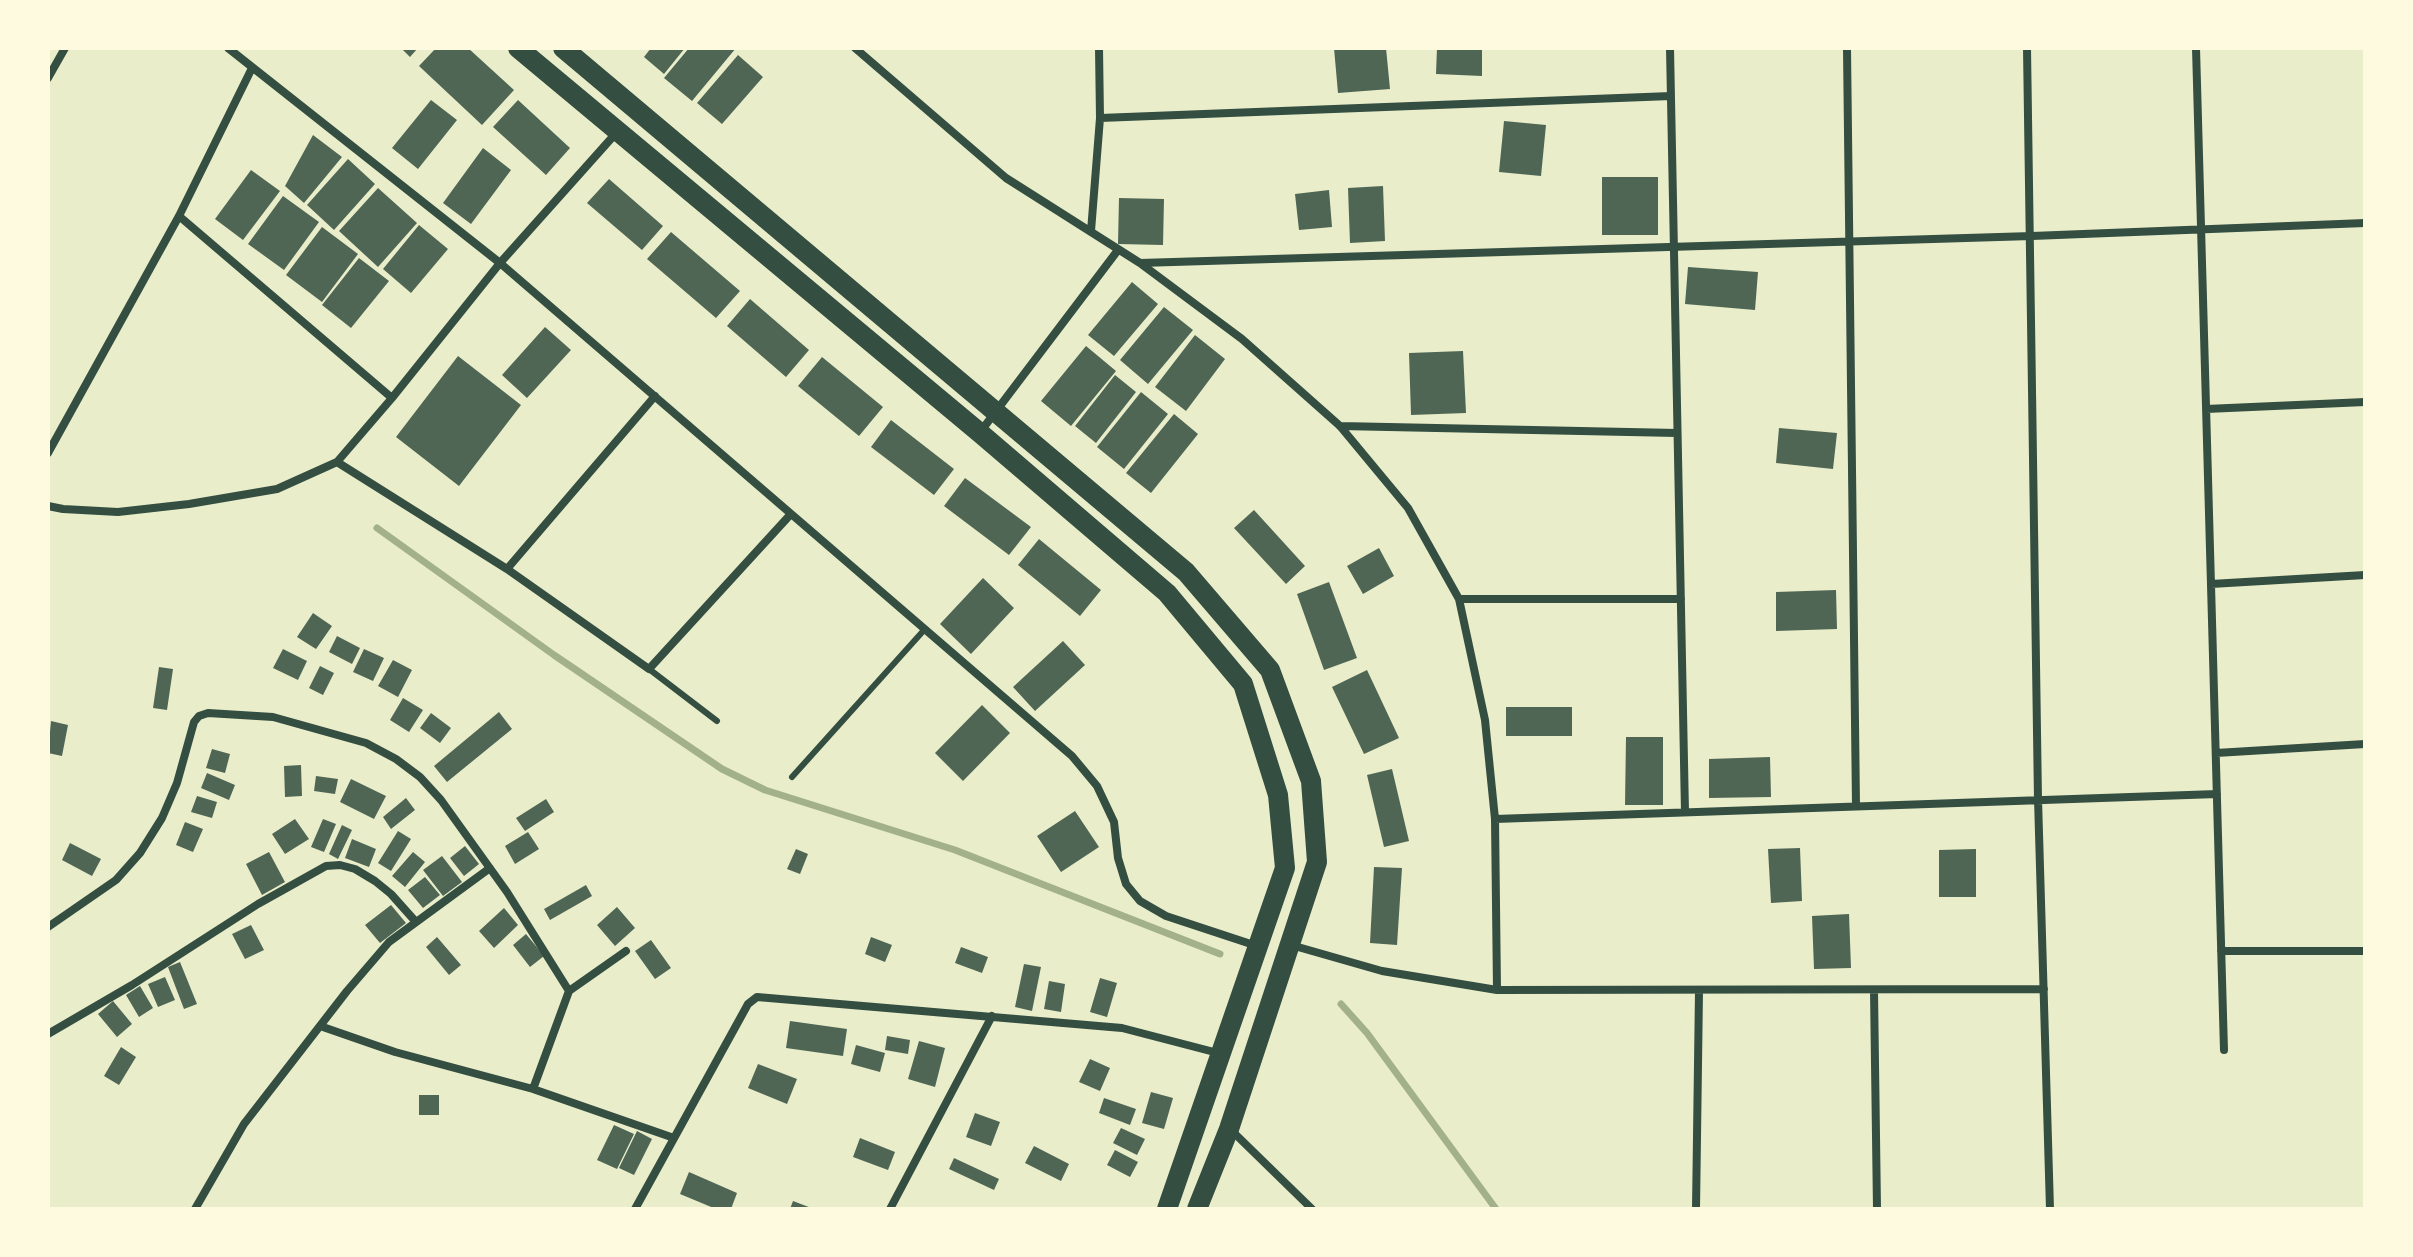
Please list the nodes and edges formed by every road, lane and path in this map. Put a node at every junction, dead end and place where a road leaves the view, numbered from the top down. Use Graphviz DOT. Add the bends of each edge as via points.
graph roads {
  1 [pos="65,48"];
  2 [pos="228,48"];
  3 [pos="518,48"];
  4 [pos="563,48"];
  5 [pos="855,48"];
  6 [pos="1099,48"];
  7 [pos="1670,48"];
  8 [pos="1847,48"];
  9 [pos="2027,48"];
  10 [pos="2196,48"];
  11 [pos="252,68"];
  12 [pos="48,78"];
  13 [pos="1671,96"];
  14 [pos="1100,118"];
  15 [pos="617,131"];
  16 [pos="179,216"];
  17 [pos="2365,223"];
  18 [pos="2202,229"];
  19 [pos="1091,231"];
  20 [pos="2032,236"];
  21 [pos="1850,241"];
  22 [pos="1674,247"];
  23 [pos="1118,250"];
  24 [pos="500,263"];
  25 [pos="1140,263"];
  26 [pos="655,396"];
  27 [pos="392,398"];
  28 [pos="2365,402"];
  29 [pos="2206,409"];
  30 [pos="997,413"];
  31 [pos="1340,426"];
  32 [pos="980,433"];
  33 [pos="1677,433"];
  34 [pos="48,453"];
  35 [pos="337,462"];
  36 [pos="48,506"];
  37 [pos="790,515"];
  38 [pos="507,569"];
  39 [pos="2365,575"];
  40 [pos="2211,584"];
  41 [pos="1459,599"];
  42 [pos="1681,599"];
  43 [pos="925,629"];
  44 [pos="649,669"];
  45 [pos="717,721"];
  46 [pos="2365,744"];
  47 [pos="2216,753"];
  48 [pos="792,777"];
  49 [pos="2217,794"];
  50 [pos="2038,799"];
  51 [pos="1856,806"];
  52 [pos="1685,812"];
  53 [pos="1495,819"];
  54 [pos="490,868"];
  55 [pos="416,922"];
  56 [pos="48,927"];
  57 [pos="1291,945"];
  58 [pos="1258,946"];
  59 [pos="626,951"];
  60 [pos="2221,951"];
  61 [pos="2365,951"];
  62 [pos="2044,989"];
  63 [pos="1497,990"];
  64 [pos="1874,990"];
  65 [pos="569,991"];
  66 [pos="1699,991"];
  67 [pos="992,1016"];
  68 [pos="320,1026"];
  69 [pos="48,1034"];
  70 [pos="2224,1050"];
  71 [pos="1221,1053"];
  72 [pos="533,1089"];
  73 [pos="1229,1129"];
  74 [pos="674,1138"];
  75 [pos="195,1209"];
  76 [pos="635,1209"];
  77 [pos="890,1209"];
  78 [pos="1167,1209"];
  79 [pos="1197,1209"];
  80 [pos="1312,1209"];
  81 [pos="1696,1209"];
  82 [pos="1877,1209"];
  83 [pos="2050,1209"];
  1 -- 12 [label="street"];
  2 -- 11 [label="street"];
  3 -- 15 [label="main road"];
  4 -- 30 [label="main road"];
  5 -- 19 [label="street" via="1006,178"];
  6 -- 14 [label="street"];
  7 -- 13 [label="street"];
  8 -- 21 [label="street"];
  9 -- 20 [label="street"];
  10 -- 18 [label="street"];
  11 -- 16 [label="street"];
  11 -- 24 [label="street"];
  13 -- 14 [label="street"];
  13 -- 22 [label="street"];
  14 -- 19 [label="street"];
  15 -- 24 [label="street"];
  15 -- 32 [label="main road"];
  16 -- 27 [label="street"];
  16 -- 34 [label="street"];
  17 -- 18 [label="street"];
  18 -- 20 [label="street"];
  18 -- 29 [label="street"];
  19 -- 23 [label="street"];
  20 -- 21 [label="street"];
  20 -- 50 [label="street"];
  21 -- 22 [label="street"];
  21 -- 51 [label="street"];
  22 -- 25 [label="street"];
  22 -- 33 [label="street"];
  23 -- 25 [label="street"];
  23 -- 30 [label="street"];
  24 -- 26 [label="street"];
  24 -- 27 [label="street"];
  25 -- 31 [label="street" via="1242,339"];
  26 -- 37 [label="street"];
  26 -- 38 [label="street"];
  27 -- 35 [label="street"];
  28 -- 29 [label="street"];
  29 -- 40 [label="street"];
  30 -- 32 [label="street"];
  30 -- 57 [label="main road" via="1186,572 1270,670 1311,781 1317,862"];
  31 -- 33 [label="street"];
  31 -- 41 [label="street" via="1408,508"];
  32 -- 58 [label="main road" via="1167,593 1243,684 1278,795 1285,868"];
  33 -- 42 [label="street"];
  35 -- 36 [label="street" via="277,489 189,504 118,512"];
  35 -- 38 [label="street"];
  37 -- 43 [label="street"];
  37 -- 44 [label="street"];
  38 -- 44 [label="street"];
  39 -- 40 [label="street"];
  40 -- 47 [label="street"];
  41 -- 42 [label="street"];
  41 -- 53 [label="street" via="1485,720"];
  42 -- 52 [label="street"];
  43 -- 48 [label="lane"];
  43 -- 58 [label="street" via="1072,756 1097,786 1114,822 1126,884 1140,901 1166,916"];
  44 -- 45 [label="lane"];
  46 -- 47 [label="street"];
  47 -- 49 [label="street"];
  49 -- 50 [label="street"];
  49 -- 60 [label="street"];
  50 -- 51 [label="street"];
  50 -- 62 [label="street"];
  51 -- 52 [label="street"];
  52 -- 53 [label="street"];
  53 -- 63 [label="street"];
  54 -- 55 [label="street"];
  54 -- 56 [label="street" via="441,800 396,759 366,743 273,717 208,713 194,722 177,783 140,853 116,880"];
  54 -- 65 [label="street"];
  55 -- 68 [label="street" via="389,942"];
  55 -- 69 [label="street" via="375,881 355,869 326,866"];
  57 -- 63 [label="street" via="1382,971"];
  57 -- 73 [label="main road"];
  58 -- 71 [label="main road"];
  59 -- 65 [label="street"];
  60 -- 61 [label="street"];
  60 -- 70 [label="street"];
  62 -- 64 [label="street"];
  62 -- 83 [label="street"];
  63 -- 66 [label="street"];
  64 -- 66 [label="street"];
  64 -- 82 [label="street"];
  65 -- 72 [label="street"];
  66 -- 81 [label="street"];
  67 -- 71 [label="street" via="1122,1028"];
  67 -- 74 [label="street" via="757,997 748,1004"];
  67 -- 77 [label="street"];
  68 -- 72 [label="street"];
  68 -- 75 [label="street" via="244,1124"];
  71 -- 78 [label="main road"];
  72 -- 74 [label="street"];
  73 -- 79 [label="main road"];
  73 -- 80 [label="street"];
  74 -- 76 [label="street"];
}
